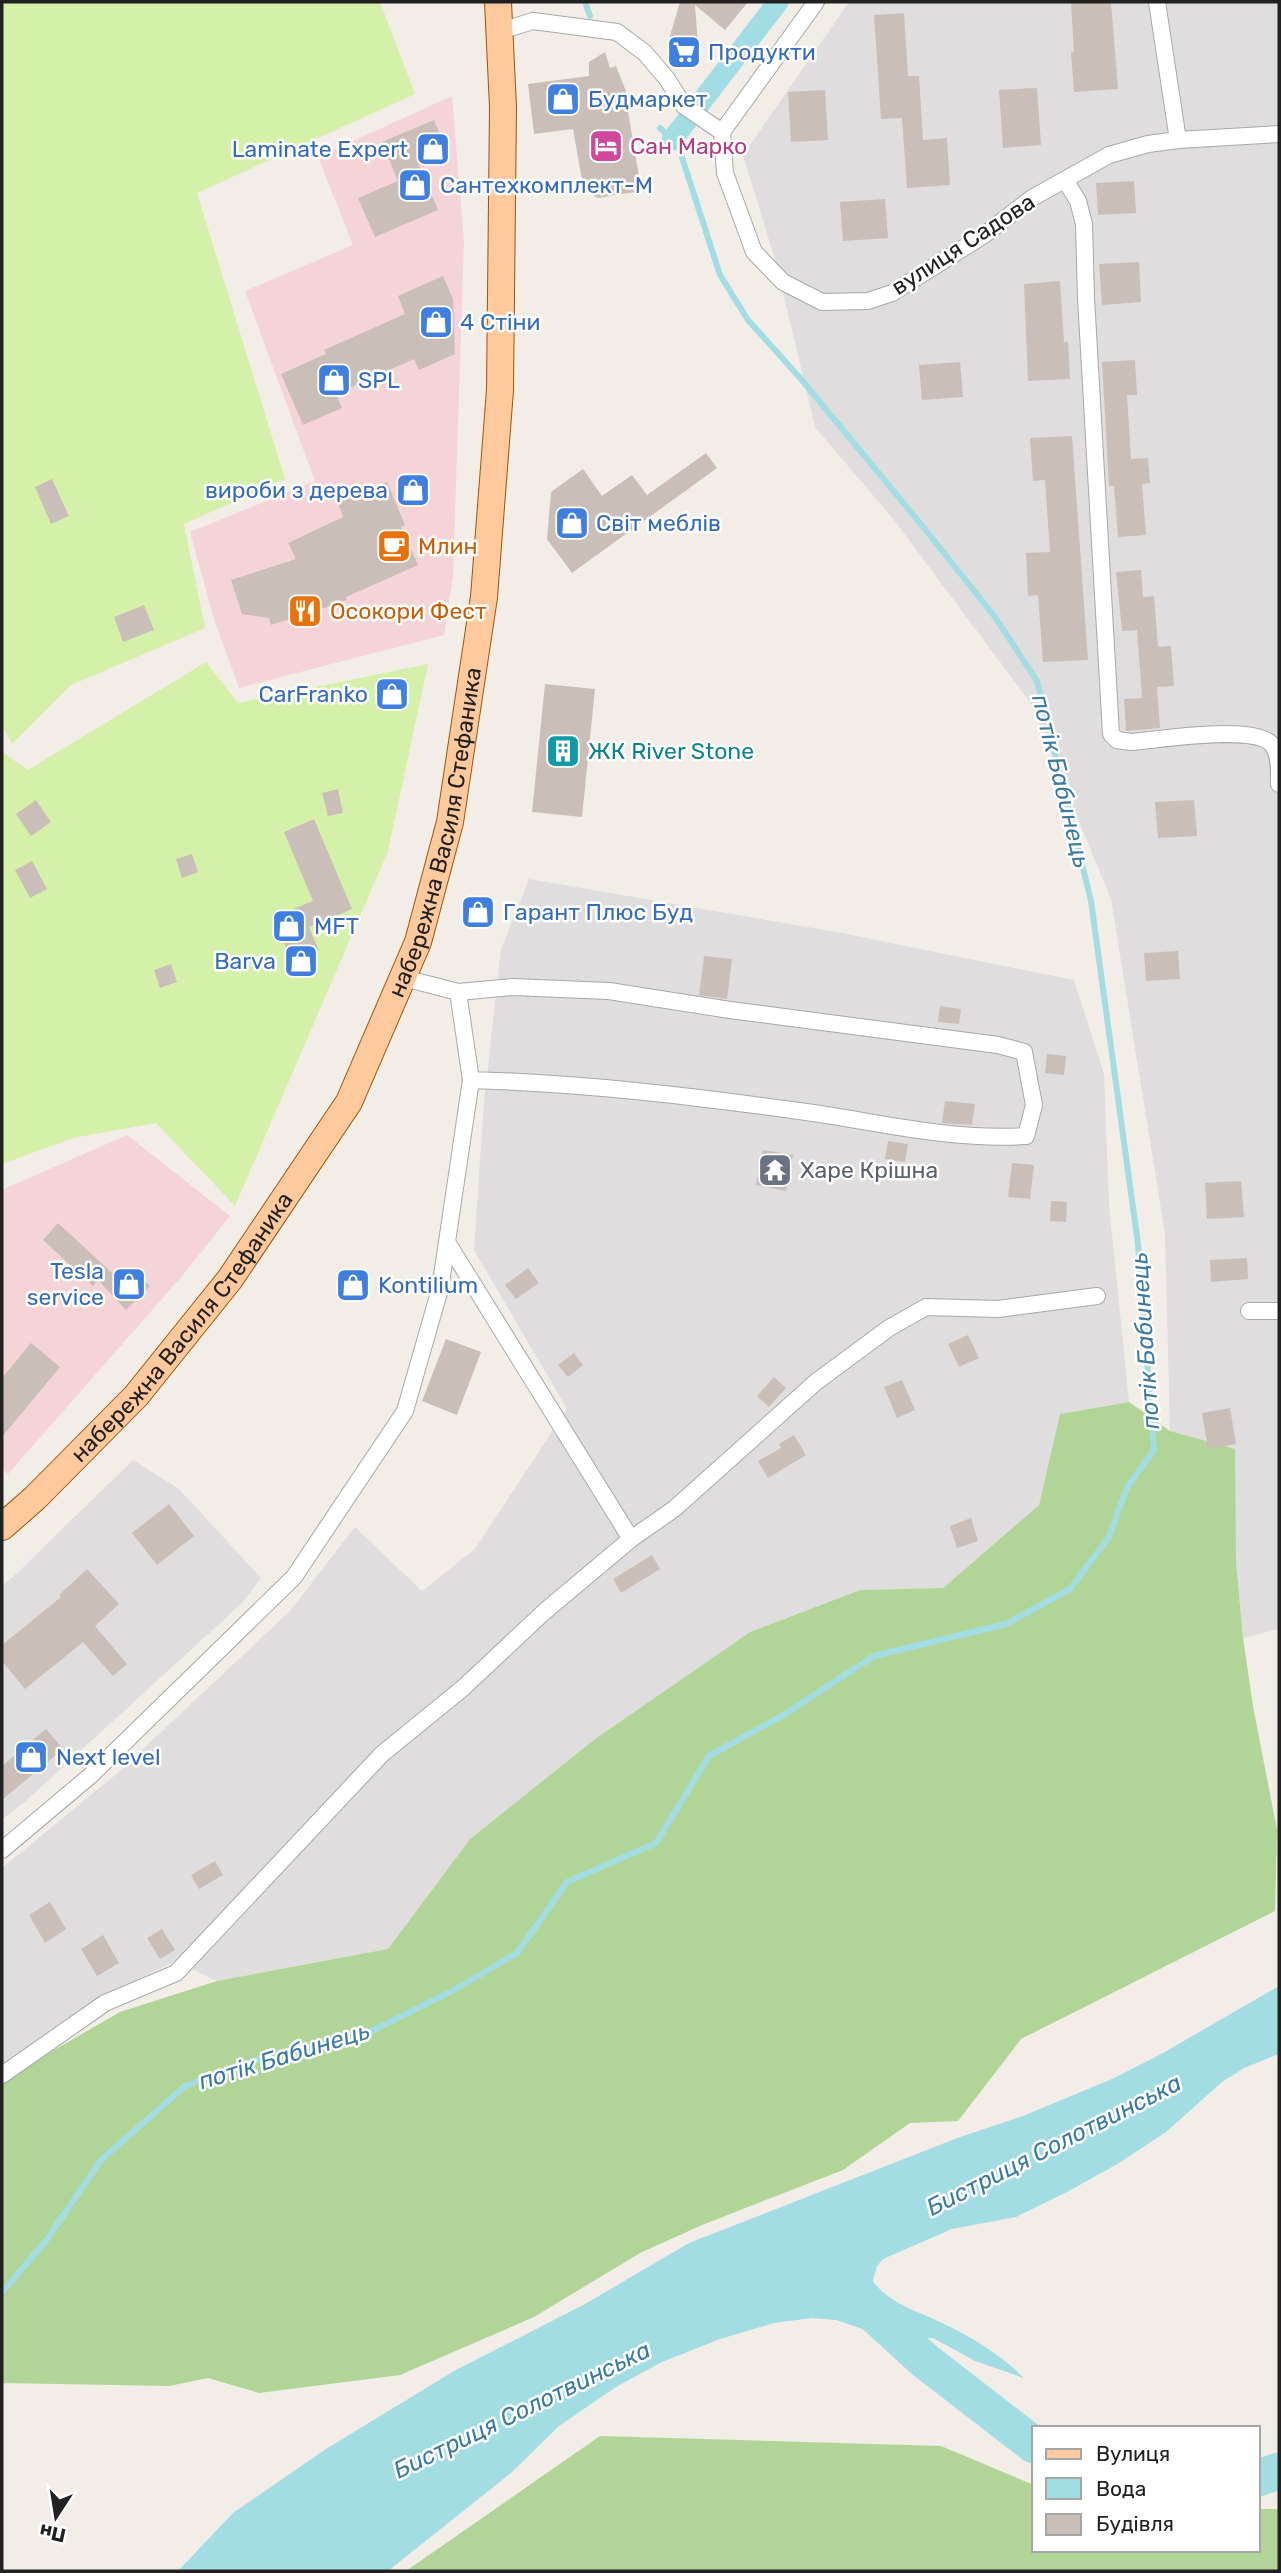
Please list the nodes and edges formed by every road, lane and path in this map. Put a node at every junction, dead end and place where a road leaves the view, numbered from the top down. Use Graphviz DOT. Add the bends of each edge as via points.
graph roads {
  1 [pos="498,2"];
  2 [pos="816,2"];
  3 [pos="1157,2"];
  4 [pos="500,31"];
  5 [pos="722,132"];
  6 [pos="1279,134"];
  7 [pos="1178,140"];
  8 [pos="1065,180"];
  9 [pos="1279,783"];
  10 [pos="404,978"];
  11 [pos="458,992"];
  12 [pos="471,1080"];
  13 [pos="447,1242"];
  14 [pos="1097,1296"];
  15 [pos="1249,1311"];
  16 [pos="1279,1311"];
  17 [pos="2,1527"];
  18 [pos="631,1539"];
  19 [pos="2,1850"];
  20 [pos="2,2075"];
  1 -- 4 [label="main road, набережна Василя Стефаника"];
  2 -- 5 [label="street"];
  3 -- 7 [label="street"];
  4 -- 5 [label="street" via="533,21 617,32 645,53 684,106"];
  4 -- 10 [label="main road, набережна Василя Стефаника" via="500,390 484,597 450,822"];
  5 -- 8 [label="street, вулиця Садова" via="725,173 754,252 783,282 822,302 868,301 892,293"];
  6 -- 7 [label="street, вулиця Садова"];
  7 -- 8 [label="street, вулиця Садова" via="1109,155"];
  8 -- 9 [label="street" via="1078,201 1084,224 1111,734 1131,742 1221,733 1258,736 1275,748"];
  10 -- 11 [label="street"];
  10 -- 17 [label="main road, набережна Василя Стефаника" via="349,1102 230,1279 135,1396"];
  11 -- 12 [label="street"];
  11 -- 12 [label="street" via="513,987 608,990 999,1045 1024,1052 1034,1105 1026,1136 1000,1138 559,1083"];
  12 -- 13 [label="street"];
  13 -- 18 [label="street"];
  13 -- 19 [label="street" via="440,1289 405,1411 294,1577 90,1776"];
  14 -- 18 [label="street" via="998,1308 926,1307 816,1382 674,1509"];
  15 -- 16 [label="street"];
  18 -- 20 [label="street" via="382,1754 176,1973 105,2003"];
}
